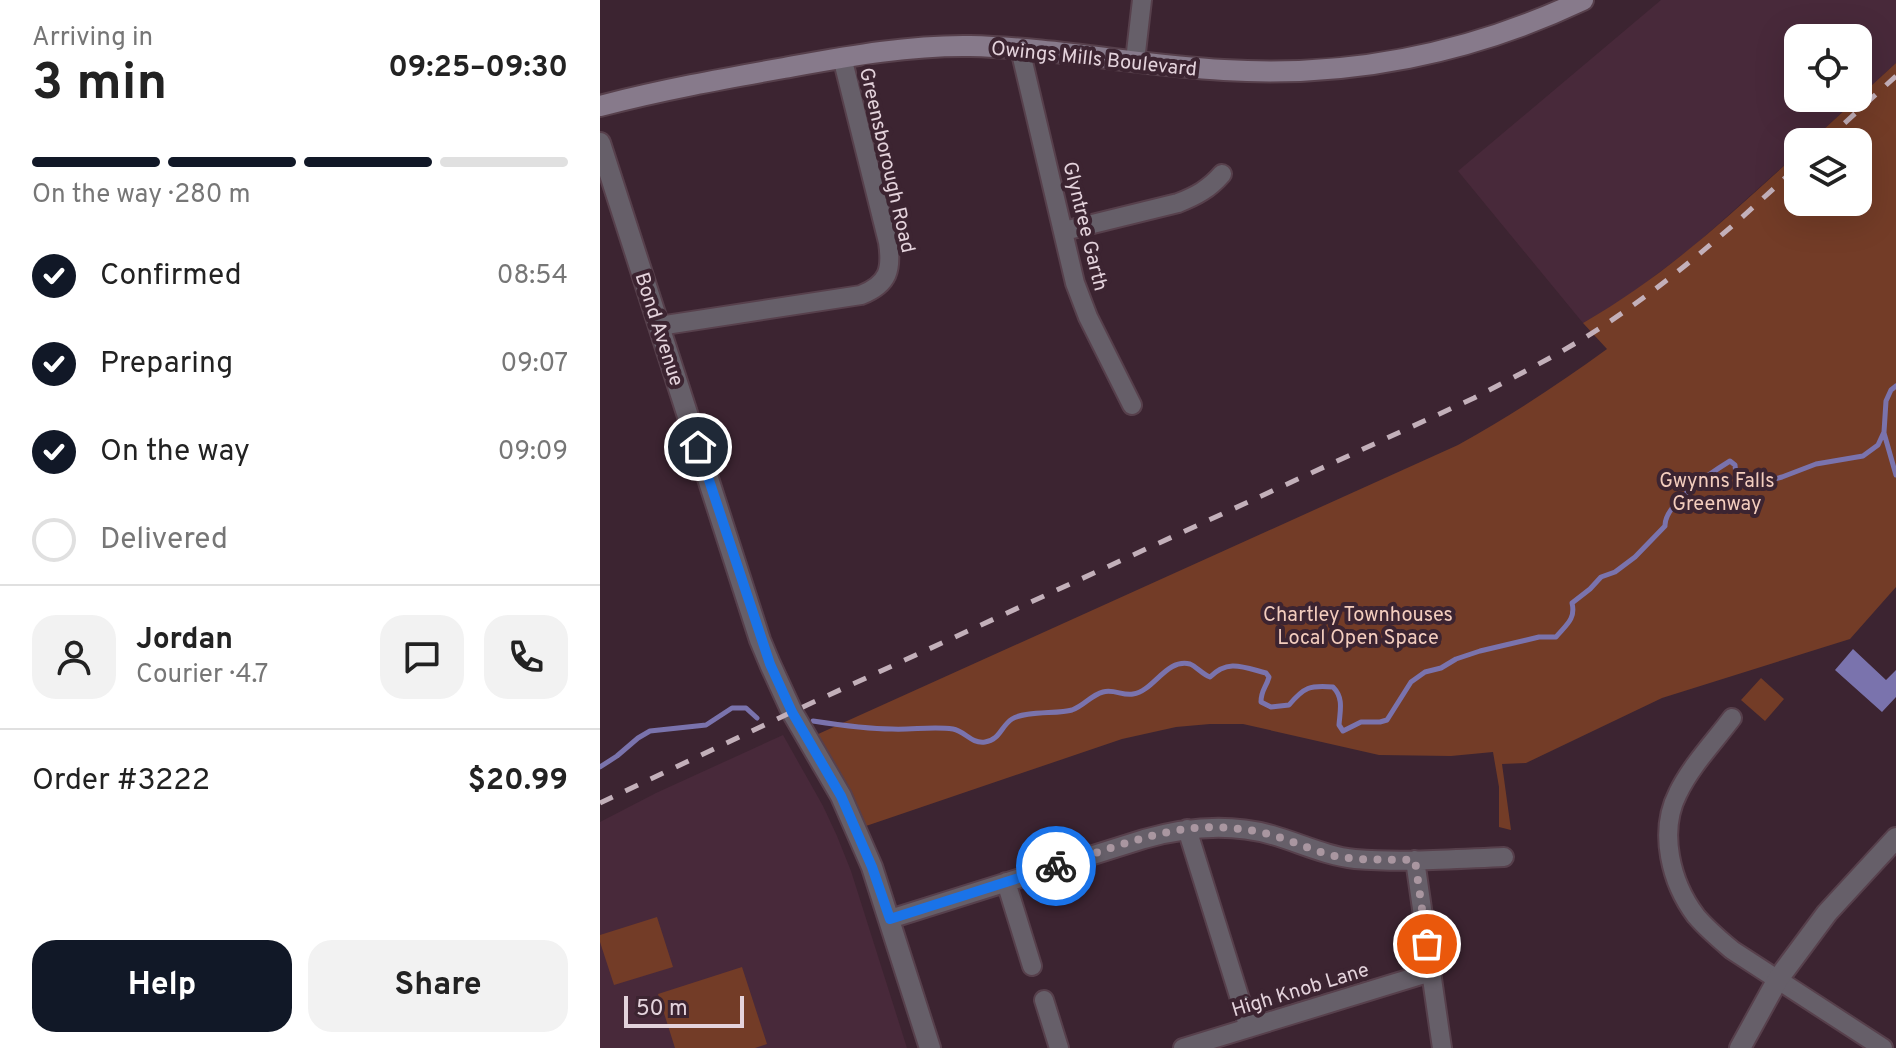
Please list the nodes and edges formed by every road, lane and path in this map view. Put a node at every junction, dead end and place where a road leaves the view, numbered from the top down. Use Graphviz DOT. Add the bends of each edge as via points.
graph roads {
  1 [pos="1142,0"];
  2 [pos="1583,0"];
  3 [pos="1020,49"];
  4 [pos="842,57"];
  5 [pos="1135,61"];
  6 [pos="600,106"];
  7 [pos="600,143"];
  8 [pos="1222,174"];
  9 [pos="1064,231"];
  10 [pos="659,326"];
  11 [pos="1132,405"];
  12 [pos="1732,718"];
  13 [pos="1187,829"];
  14 [pos="1896,838"];
  15 [pos="1504,857"];
  16 [pos="1415,860"];
  17 [pos="1006,882"];
  18 [pos="890,919"];
  19 [pos="1032,966"];
  20 [pos="1431,972"];
  21 [pos="1778,979"];
  22 [pos="1044,1000"];
  23 [pos="1249,1028"];
  24 [pos="930,1048"];
  25 [pos="1059,1048"];
  26 [pos="1183,1048"];
  27 [pos="1442,1048"];
  28 [pos="1740,1048"];
  29 [pos="1883,1048"];
  1 -- 5 [label="street"];
  2 -- 5 [label="main road, Owings Mills Boulevard" via="1461,46 1368,65 1267,72"];
  3 -- 4 [label="main road, Owings Mills Boulevard" via="923,48"];
  3 -- 5 [label="main road, Owings Mills Boulevard"];
  3 -- 9 [label="street, Glyntree Garth"];
  4 -- 6 [label="main road, Owings Mills Boulevard"];
  4 -- 10 [label="street, Greensborough Road" via="888,242 889,269 882,283 861,295"];
  7 -- 10 [label="street, Bond Avenue"];
  8 -- 9 [label="street" via="1196,196 1178,203"];
  9 -- 11 [label="street, Glyntree Garth" via="1088,317"];
  10 -- 18 [label="street, Bond Avenue" via="770,664 841,796"];
  12 -- 21 [label="street" via="1676,795 1669,850 1682,894 1696,915 1732,950"];
  13 -- 16 [label="street" via="1250,830 1334,855"];
  13 -- 17 [label="street"];
  13 -- 23 [label="street"];
  14 -- 21 [label="street" via="1827,913"];
  15 -- 16 [label="street"];
  16 -- 20 [label="street"];
  17 -- 18 [label="street"];
  17 -- 19 [label="street"];
  18 -- 24 [label="street, Bond Avenue"];
  20 -- 23 [label="street, High Knob Lane"];
  20 -- 27 [label="street"];
  21 -- 28 [label="street"];
  21 -- 29 [label="street"];
  22 -- 25 [label="street"];
  23 -- 26 [label="street, High Knob Lane"];
}
